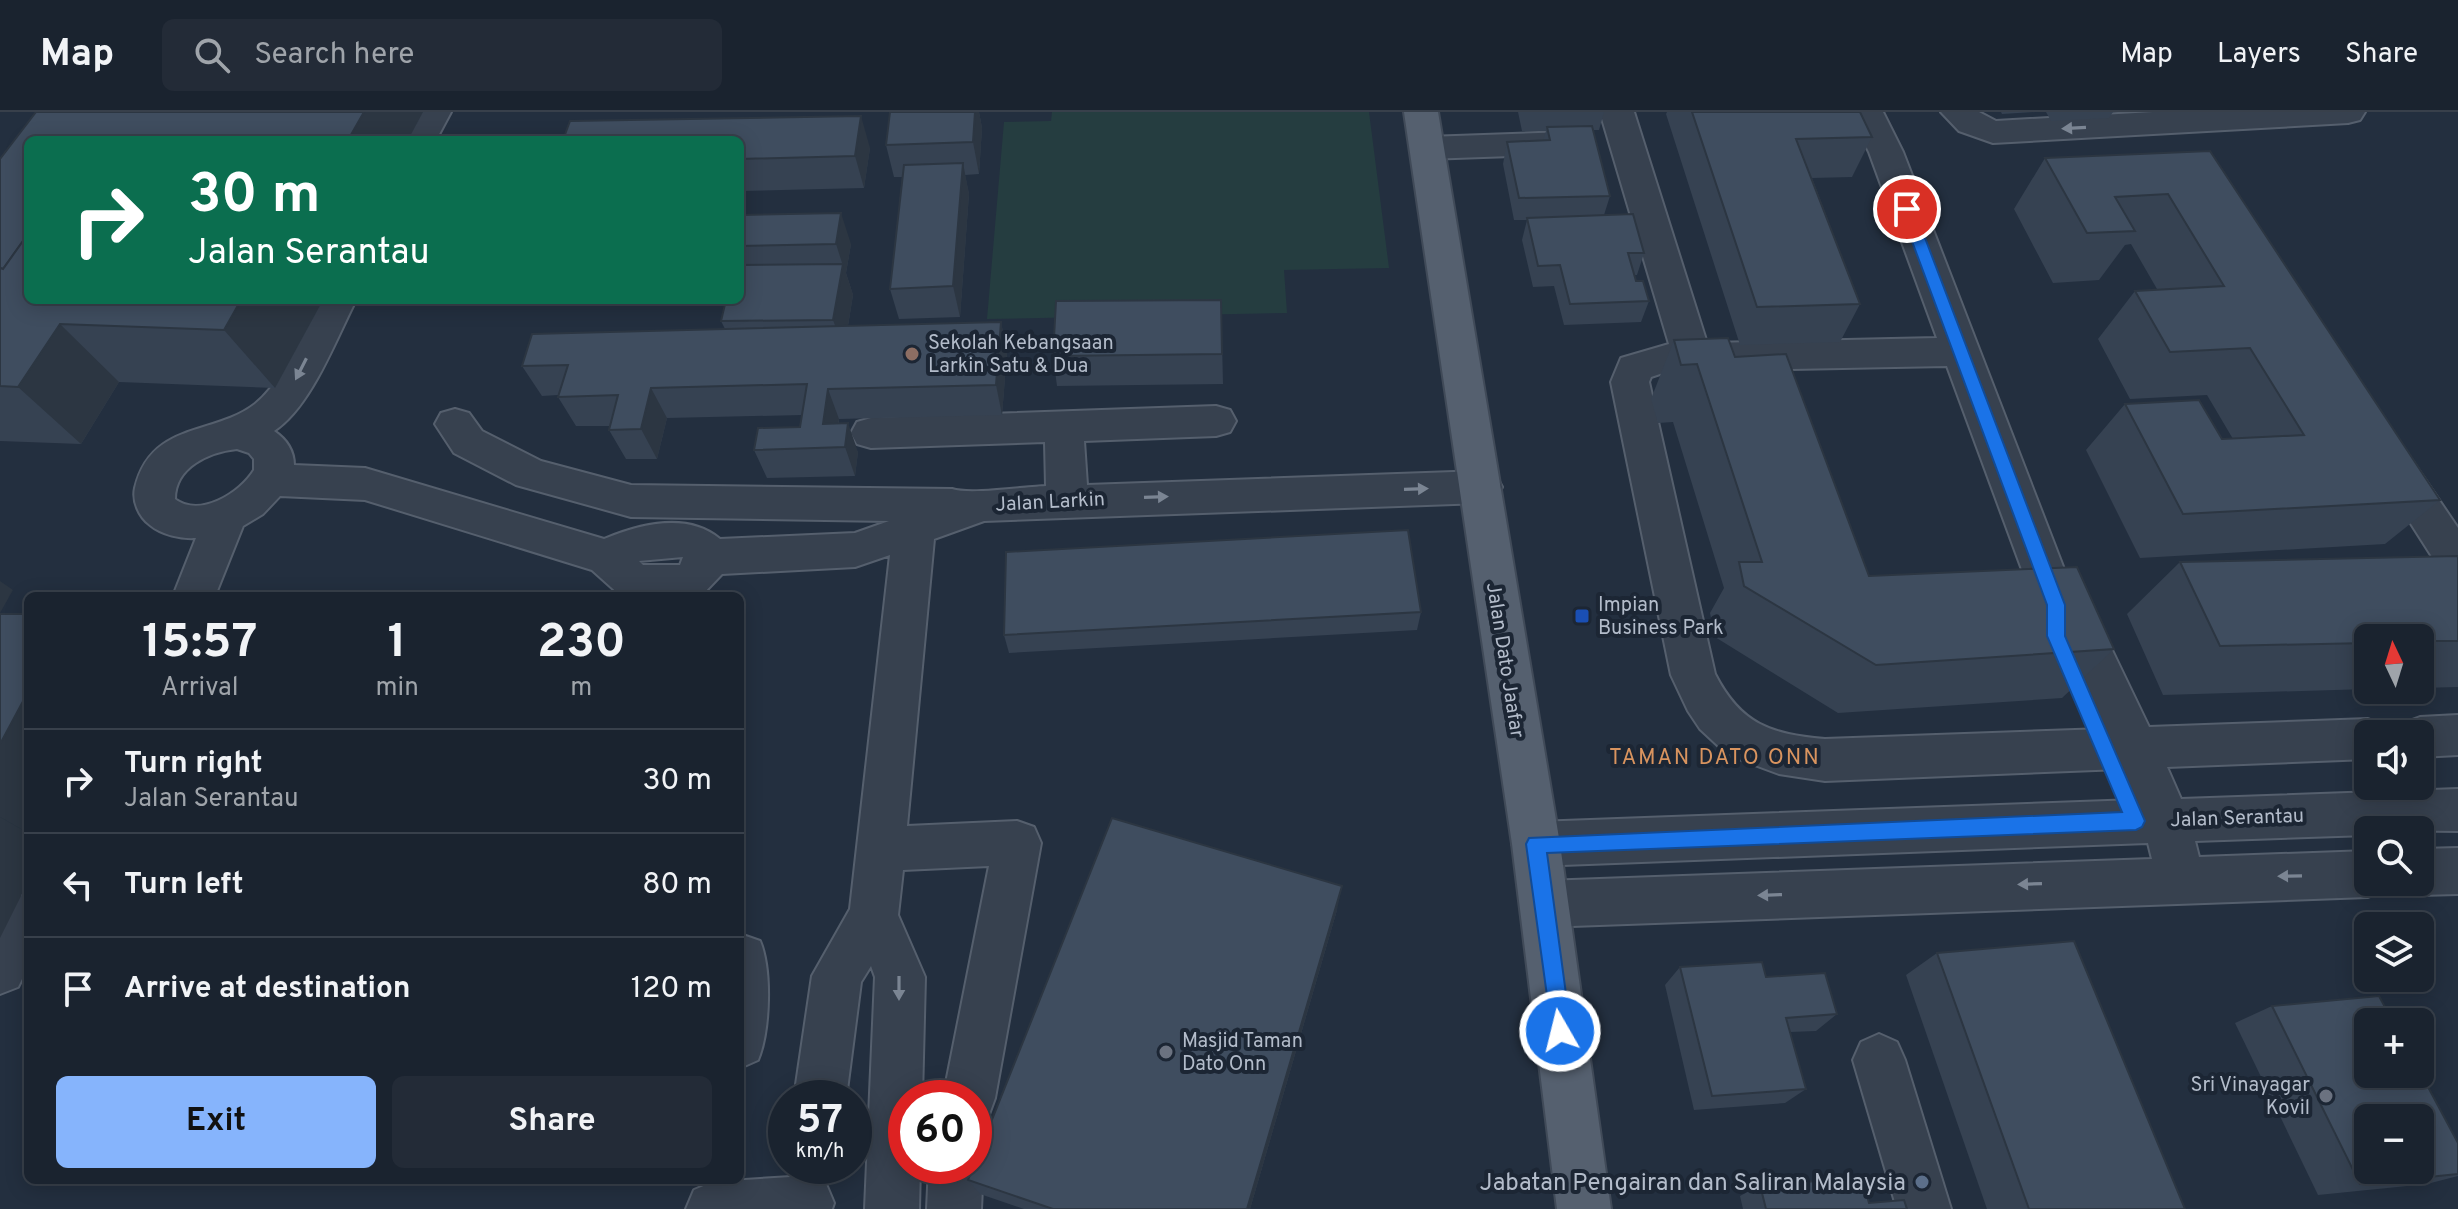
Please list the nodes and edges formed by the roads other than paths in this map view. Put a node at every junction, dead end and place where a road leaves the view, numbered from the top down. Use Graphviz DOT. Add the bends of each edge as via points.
graph roads {
  1 [pos="434,112"];
  2 [pos="1617,112"];
  3 [pos="1866,112"];
  4 [pos="1958,112"];
  5 [pos="2348,112"];
  6 [pos="1424,130"];
  7 [pos="421,136"];
  8 [pos="1587,142"];
  9 [pos="335,304"];
  10 [pos="1961,352"];
  11 [pos="1692,357"];
  12 [pos="1216,421"];
  13 [pos="455,424"];
  14 [pos="1064,427"];
  15 [pos="2373,432"];
  16 [pos="871,433"];
  17 [pos="238,434"];
  18 [pos="271,480"];
  19 [pos="1482,487"];
  20 [pos="1067,499"];
  21 [pos="983,505"];
  22 [pos="226,516"];
  23 [pos="914,529"];
  24 [pos="2458,562"];
  25 [pos="196,592"];
  26 [pos="2458,735"];
  27 [pos="2434,736"];
  28 [pos="2354,740"];
  29 [pos="2120,748"];
  30 [pos="2458,810"];
  31 [pos="2151,820"];
  32 [pos="1536,844"];
  33 [pos="881,849"];
  34 [pos="2458,871"];
  35 [pos="2434,872"];
  36 [pos="2354,874"];
  37 [pos="2180,878"];
  38 [pos="1544,904"];
  39 [pos="874,915"];
  40 [pos="24,924"];
  41 [pos="0,970"];
  42 [pos="1879,1060"];
  43 [pos="823,1080"];
  44 [pos="972,1080"];
  45 [pos="697,1184"];
  46 [pos="955,1184"];
  47 [pos="812,1191"];
  48 [pos="706,1209"];
  49 [pos="713,1209"];
  50 [pos="892,1209"];
  51 [pos="954,1209"];
  52 [pos="1584,1209"];
  53 [pos="1924,1209"];
  1 -- 7 [label="street"];
  2 -- 11 [label="street"];
  3 -- 10 [label="street"];
  5 -- 4 [label="street, one-way" via="1993,132"];
  6 -- 8 [label="street"];
  6 -- 19 [label="main road, Jalan Dato Jaafar"];
  9 -- 17 [label="street, one-way" via="290,390 270,414"];
  10 -- 11 [label="street"];
  10 -- 29 [label="street" via="2056,605 2056,636"];
  11 -- 29 [label="street" via="1660,359 1635,368 1630,382 1693,675 1706,704 1730,732 1751,746 1785,757 1825,760"];
  12 -- 14 [label="street"];
  13 -- 21 [label="street" via="468,442 530,474 631,501"];
  14 -- 16 [label="street"];
  14 -- 20 [label="street"];
  15 -- 24 [label="street"];
  17 -- 18 [label="street" via="266,443 274,453"];
  17 -- 22 [label="street" via="220,435 184,450 164,469 154,489 154,502 173,520 189,523"];
  18 -- 22 [label="street" via="261,494"];
  18 -- 23 [label="street, Jalan Larkin" via="365,484 606,557 638,543 692,540 711,557 855,550"];
  20 -- 19 [label="street, Jalan Larkin, one-way"];
  19 -- 32 [label="main road, Jalan Dato Jaafar"];
  20 -- 21 [label="street, Jalan Larkin"];
  21 -- 23 [label="street, Jalan Larkin"];
  22 -- 25 [label="street"];
  23 -- 33 [label="street"];
  26 -- 27 [label="street"];
  28 -- 29 [label="street"];
  29 -- 31 [label="street"];
  30 -- 31 [label="street, Jalan Serantau"];
  31 -- 32 [label="street, Jalan Serantau"];
  31 -- 37 [label="street"];
  32 -- 38 [label="main road, Jalan Dato Jaafar"];
  33 -- 39 [label="street"];
  33 -- 44 [label="street" via="1017,843"];
  34 -- 35 [label="street"];
  36 -- 37 [label="street, one-way"];
  37 -- 38 [label="street, one-way"];
  38 -- 52 [label="main road, Jalan Dato Jaafar"];
  39 -- 43 [label="street" via="837,976"];
  39 -- 50 [label="street, one-way" via="900,977"];
  40 -- 41 [label="street"];
  42 -- 53 [label="street"];
  45 -- 48 [label="street"];
  46 -- 51 [label="street"];
  47 -- 49 [label="street"];
}
